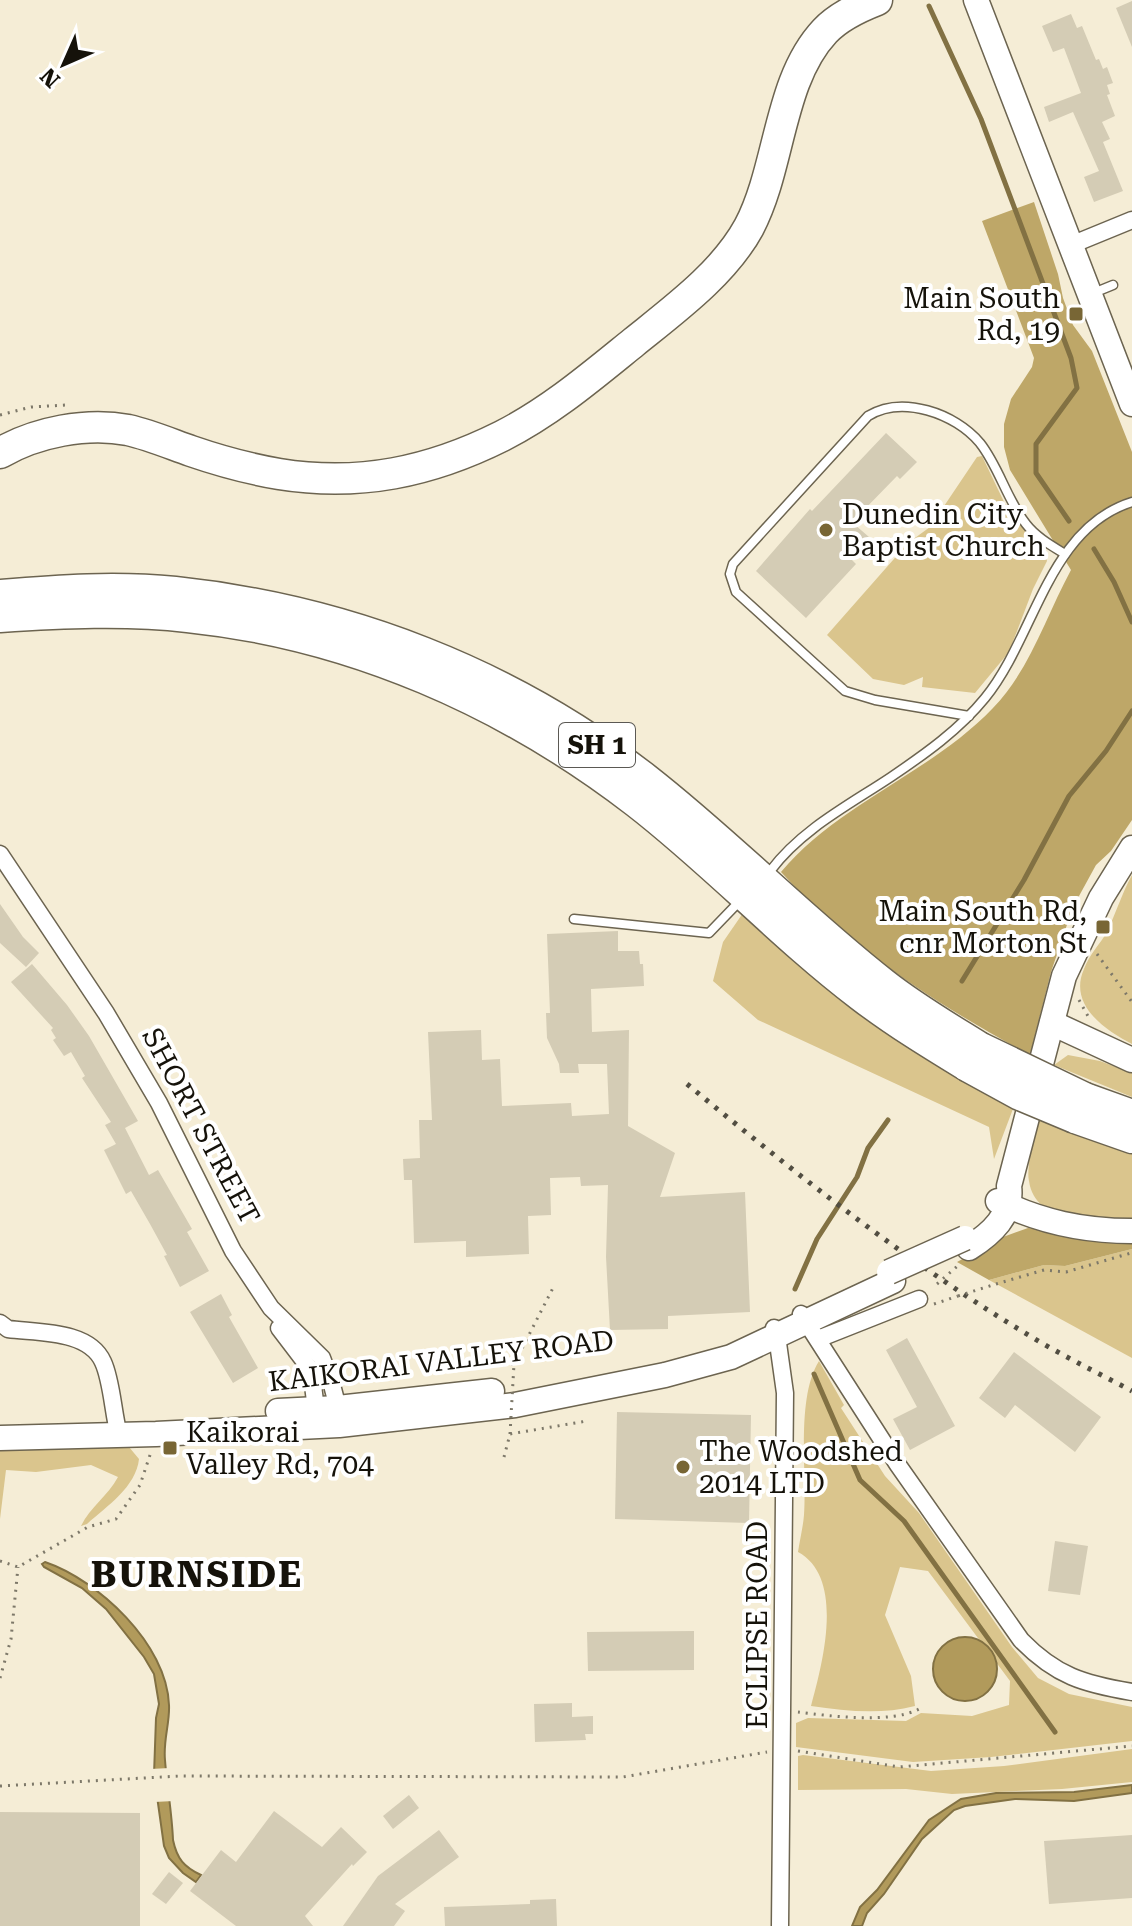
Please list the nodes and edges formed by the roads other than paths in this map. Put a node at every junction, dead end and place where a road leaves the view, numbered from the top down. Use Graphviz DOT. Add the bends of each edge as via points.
graph roads {
  1 [pos="877,0"];
  2 [pos="976,0"];
  3 [pos="1132,220"];
  4 [pos="1071,245"];
  5 [pos="1132,404"];
  6 [pos="0,453"];
  7 [pos="1132,502"];
  8 [pos="1065,554"];
  9 [pos="0,595"];
  10 [pos="0,617"];
  11 [pos="969,716"];
  12 [pos="1132,848"];
  13 [pos="0,854"];
  14 [pos="771,870"];
  15 [pos="736,905"];
  16 [pos="574,919"];
  17 [pos="1052,1023"];
  18 [pos="973,1056"];
  19 [pos="1132,1060"];
  20 [pos="1080,1108"];
  21 [pos="1132,1115"];
  22 [pos="1132,1138"];
  23 [pos="1005,1198"];
  24 [pos="1132,1231"];
  25 [pos="919,1299"];
  26 [pos="0,1323"];
  27 [pos="808,1324"];
  28 [pos="775,1331"];
  29 [pos="327,1417"];
  30 [pos="0,1424"];
  31 [pos="117,1428"];
  32 [pos="0,1438"];
  33 [pos="1132,1692"];
  34 [pos="780,1926"];
  1 -- 6 [label="highway" via="825,31 799,69 749,228 723,262 573,392 502,436 419,469 345,478 240,466 126,430 44,434"];
  2 -- 4 [label="main road"];
  3 -- 4 [label="street"];
  4 -- 5 [label="main road" via="1102,290"];
  7 -- 8 [label="lane" via="1094,523"];
  8 -- 11 [label="lane" via="1007,668"];
  8 -- 11 [label="lane" via="1027,525 972,436 926,409 906,407 868,416 733,564 730,574 736,592 845,691"];
  9 -- 18 [label="highway, SH 1" via="173,592 249,603 344,624 463,669 564,724 646,780"];
  10 -- 18 [label="highway, SH 1" via="145,614 220,620 340,647 431,680 553,743 704,859 860,995 916,1035"];
  11 -- 14 [label="lane" via="927,752 793,845"];
  12 -- 17 [label="main road" via="1071,957"];
  13 -- 29 [label="street, SHORT STREET" via="159,1103 233,1251 274,1321 311,1370"];
  15 -- 16 [label="lane" via="709,933"];
  17 -- 19 [label="main road" via="1092,1032"];
  17 -- 23 [label="main road"];
  18 -- 20 [label="highway, SH 1, bridge"];
  20 -- 21 [label="highway, SH 1"];
  20 -- 22 [label="highway, SH 1"];
  23 -- 24 [label="main road" via="1053,1223"];
  23 -- 27 [label="main road, KAIKORAI VALLEY ROAD" via="993,1230 891,1277"];
  25 -- 27 [label="street"];
  26 -- 31 [label="street" via="8,1329 79,1339 93,1348 104,1363"];
  27 -- 28 [label="main road, KAIKORAI VALLEY ROAD"];
  27 -- 33 [label="street" via="898,1465 1021,1640 1064,1674"];
  28 -- 29 [label="main road, KAIKORAI VALLEY ROAD" via="731,1357 515,1405"];
  28 -- 34 [label="street, ECLIPSE ROAD" via="785,1393"];
  29 -- 31 [label="main road, KAIKORAI VALLEY ROAD"];
  29 -- 31 [label="main road, KAIKORAI VALLEY ROAD" via="156,1434"];
  30 -- 31 [label="main road, KAIKORAI VALLEY ROAD"];
  31 -- 32 [label="main road, KAIKORAI VALLEY ROAD"];
}
